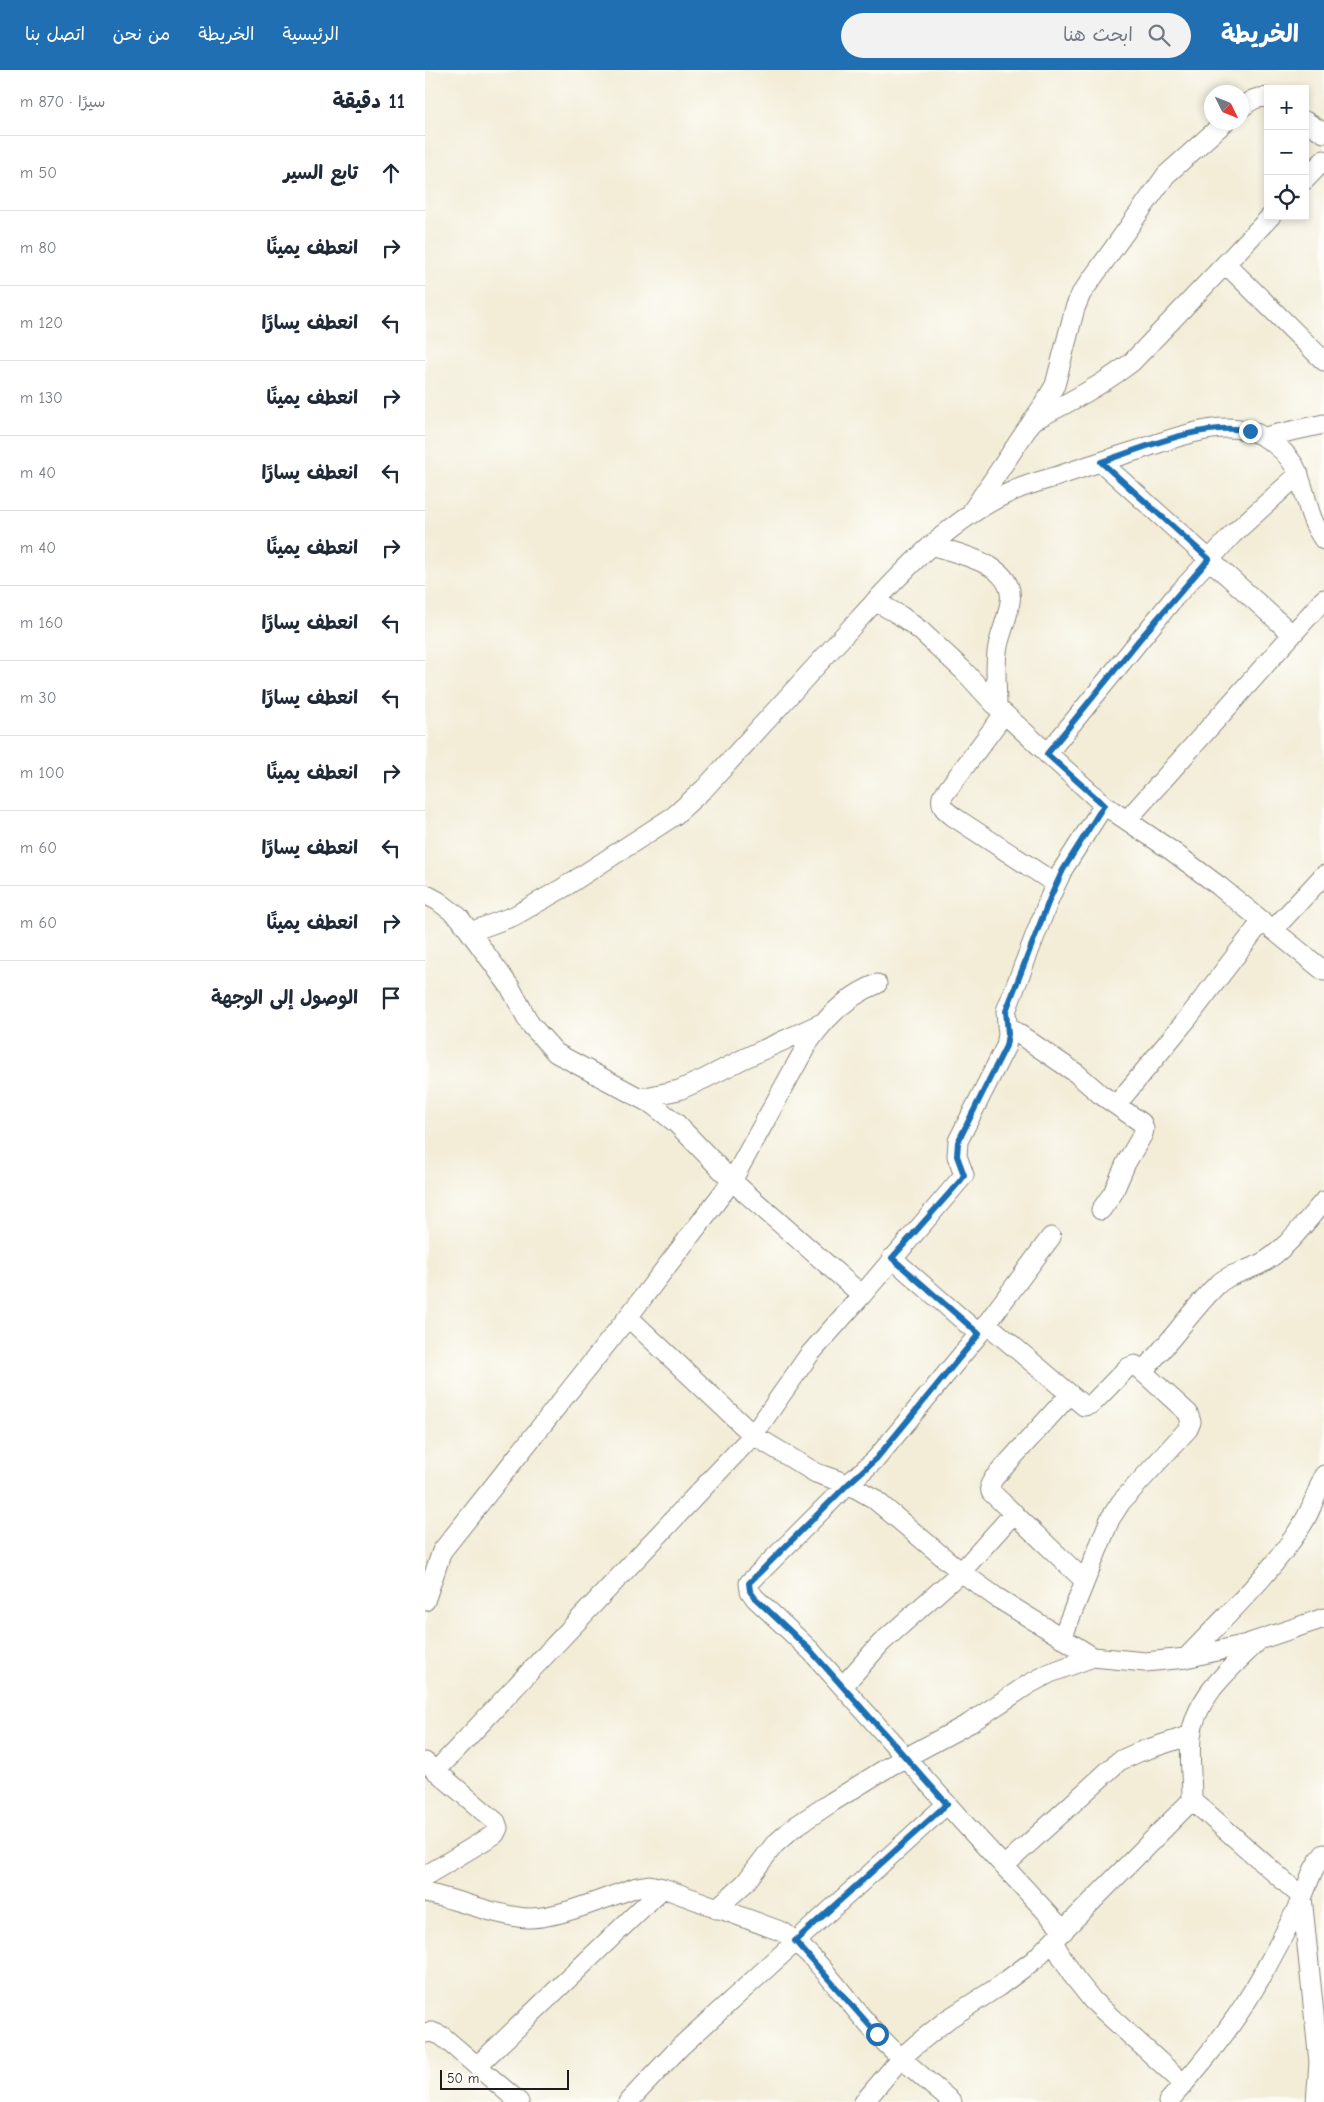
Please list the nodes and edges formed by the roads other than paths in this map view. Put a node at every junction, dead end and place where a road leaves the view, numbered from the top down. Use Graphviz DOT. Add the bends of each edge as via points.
graph roads {
  1 [pos="1264,97"];
  2 [pos="1249,102"];
  3 [pos="1309,124"];
  4 [pos="1216,130"];
  5 [pos="1324,133"];
  6 [pos="1324,160"];
  7 [pos="1309,176"];
  8 [pos="1267,220"];
  9 [pos="1227,264"];
  10 [pos="1324,361"];
  11 [pos="1034,420"];
  12 [pos="1324,424"];
  13 [pos="1264,437"];
  14 [pos="1101,462"];
  15 [pos="1299,474"];
  16 [pos="969,515"];
  17 [pos="1324,540"];
  18 [pos="931,545"];
  19 [pos="1209,559"];
  20 [pos="1324,599"];
  21 [pos="875,601"];
  22 [pos="1293,634"];
  23 [pos="1001,711"];
  24 [pos="1047,754"];
  25 [pos="1104,805"];
  26 [pos="1127,820"];
  27 [pos="1324,875"];
  28 [pos="1056,884"];
  29 [pos="425,894"];
  30 [pos="1267,925"];
  31 [pos="470,932"];
  32 [pos="1324,971"];
  33 [pos="877,984"];
  34 [pos="823,1022"];
  35 [pos="1007,1026"];
  36 [pos="641,1098"];
  37 [pos="1117,1104"];
  38 [pos="732,1181"];
  39 [pos="1324,1201"];
  40 [pos="1101,1210"];
  41 [pos="1051,1237"];
  42 [pos="892,1258"];
  43 [pos="862,1294"];
  44 [pos="628,1317"];
  45 [pos="983,1329"];
  46 [pos="1142,1371"];
  47 [pos="1070,1394"];
  48 [pos="753,1435"];
  49 [pos="1324,1475"];
  50 [pos="848,1484"];
  51 [pos="1014,1513"];
  52 [pos="961,1572"];
  53 [pos="1085,1581"];
  54 [pos="425,1601"];
  55 [pos="1323,1618"];
  56 [pos="1062,1638"];
  57 [pos="1261,1639"];
  58 [pos="1093,1657"];
  59 [pos="1186,1658"];
  60 [pos="843,1686"];
  61 [pos="1191,1736"];
  62 [pos="905,1757"];
  63 [pos="430,1767"];
  64 [pos="1192,1800"];
  65 [pos="947,1804"];
  66 [pos="1324,1854"];
  67 [pos="1004,1866"];
  68 [pos="425,1876"];
  69 [pos="663,1888"];
  70 [pos="425,1893"];
  71 [pos="1302,1897"];
  72 [pos="716,1909"];
  73 [pos="1059,1937"];
  74 [pos="795,1941"];
  75 [pos="425,2033"];
  76 [pos="901,2058"];
  77 [pos="1321,2059"];
  78 [pos="477,2066"];
  79 [pos="1184,2084"];
  80 [pos="1312,2098"];
  81 [pos="519,2102"];
  82 [pos="628,2102"];
  83 [pos="864,2102"];
  84 [pos="952,2102"];
  85 [pos="1168,2102"];
  1 -- 2 [label="street"];
  3 -- 5 [label="street"];
  4 -- 11 [label="street" via="1166,174 1081,294 1055,385"];
  6 -- 7 [label="street"];
  8 -- 9 [label="street"];
  9 -- 10 [label="street"];
  9 -- 11 [label="street" via="1132,362 1087,393"];
  11 -- 16 [label="street"];
  12 -- 13 [label="street"];
  13 -- 14 [label="street" via="1238,428 1217,429 1176,438"];
  13 -- 15 [label="street" via="1283,451"];
  14 -- 16 [label="street" via="1012,491"];
  14 -- 19 [label="street"];
  15 -- 17 [label="street" via="1312,520"];
  15 -- 19 [label="street"];
  16 -- 18 [label="street"];
  18 -- 21 [label="street"];
  18 -- 23 [label="street" via="986,563 1008,584 1010,602 996,662"];
  19 -- 22 [label="street"];
  19 -- 24 [label="street"];
  20 -- 22 [label="street"];
  21 -- 23 [label="street" via="921,631 965,671"];
  21 -- 31 [label="street" via="705,788 673,816 515,916"];
  22 -- 26 [label="street"];
  23 -- 24 [label="street"];
  23 -- 28 [label="street" via="941,803 954,817"];
  24 -- 25 [label="street"];
  25 -- 26 [label="street"];
  25 -- 28 [label="street"];
  26 -- 30 [label="street" via="1172,850"];
  27 -- 30 [label="street"];
  28 -- 35 [label="street" via="1006,1011"];
  29 -- 31 [label="street" via="459,917"];
  30 -- 32 [label="street"];
  30 -- 37 [label="street"];
  31 -- 36 [label="street" via="510,987 530,1024 556,1053"];
  33 -- 34 [label="street" via="861,990"];
  34 -- 36 [label="street" via="696,1083"];
  34 -- 38 [label="street" via="808,1043"];
  35 -- 37 [label="street"];
  35 -- 42 [label="street" via="1006,1046 958,1142 957,1156 964,1175"];
  36 -- 38 [label="street" via="676,1122"];
  37 -- 40 [label="street" via="1136,1116 1144,1129 1113,1193"];
  38 -- 43 [label="street"];
  38 -- 44 [label="street"];
  39 -- 46 [label="street" via="1271,1258 1232,1275 1215,1287"];
  41 -- 45 [label="street"];
  42 -- 43 [label="street"];
  42 -- 45 [label="street"];
  43 -- 48 [label="street" via="809,1355"];
  44 -- 48 [label="street"];
  44 -- 54 [label="street" via="442,1551"];
  45 -- 47 [label="street"];
  45 -- 50 [label="street" via="876,1459"];
  46 -- 47 [label="street" via="1131,1365 1088,1406"];
  46 -- 53 [label="street" via="1188,1413 1191,1422 1110,1518"];
  47 -- 51 [label="street" via="990,1485 991,1492"];
  48 -- 50 [label="street" via="817,1473"];
  48 -- 63 [label="street"];
  49 -- 59 [label="street" via="1306,1517 1293,1537"];
  50 -- 52 [label="street" via="873,1498"];
  50 -- 60 [label="street" via="749,1583 755,1598"];
  51 -- 52 [label="street"];
  51 -- 53 [label="street"];
  52 -- 56 [label="street"];
  52 -- 60 [label="street" via="881,1643"];
  53 -- 56 [label="street"];
  55 -- 57 [label="street"];
  56 -- 58 [label="street"];
  57 -- 59 [label="street"];
  57 -- 61 [label="street" via="1210,1692 1198,1712"];
  58 -- 59 [label="street" via="1145,1662"];
  58 -- 62 [label="street" via="1029,1684 970,1723"];
  60 -- 62 [label="street"];
  61 -- 64 [label="street"];
  61 -- 67 [label="street" via="1119,1761"];
  62 -- 65 [label="street"];
  62 -- 72 [label="street" via="793,1828 774,1845 745,1883"];
  63 -- 68 [label="street" via="497,1822 498,1828 495,1834"];
  64 -- 71 [label="street"];
  64 -- 73 [label="street"];
  65 -- 67 [label="street"];
  65 -- 74 [label="street"];
  66 -- 71 [label="street" via="1309,1877"];
  67 -- 73 [label="street"];
  69 -- 70 [label="street" via="637,1887 548,1916 529,1918"];
  69 -- 72 [label="street"];
  69 -- 78 [label="street"];
  71 -- 77 [label="street"];
  71 -- 79 [label="street" via="1254,1989 1229,2028"];
  72 -- 74 [label="street" via="783,1932"];
  73 -- 76 [label="street" via="1027,1966 948,2019"];
  73 -- 79 [label="street" via="1073,1977 1093,2001"];
  74 -- 76 [label="street"];
  74 -- 82 [label="street" via="680,2047"];
  75 -- 78 [label="street" via="442,2036"];
  76 -- 83 [label="street"];
  76 -- 84 [label="street"];
  77 -- 80 [label="street"];
  78 -- 81 [label="street"];
  79 -- 85 [label="street"];
}
